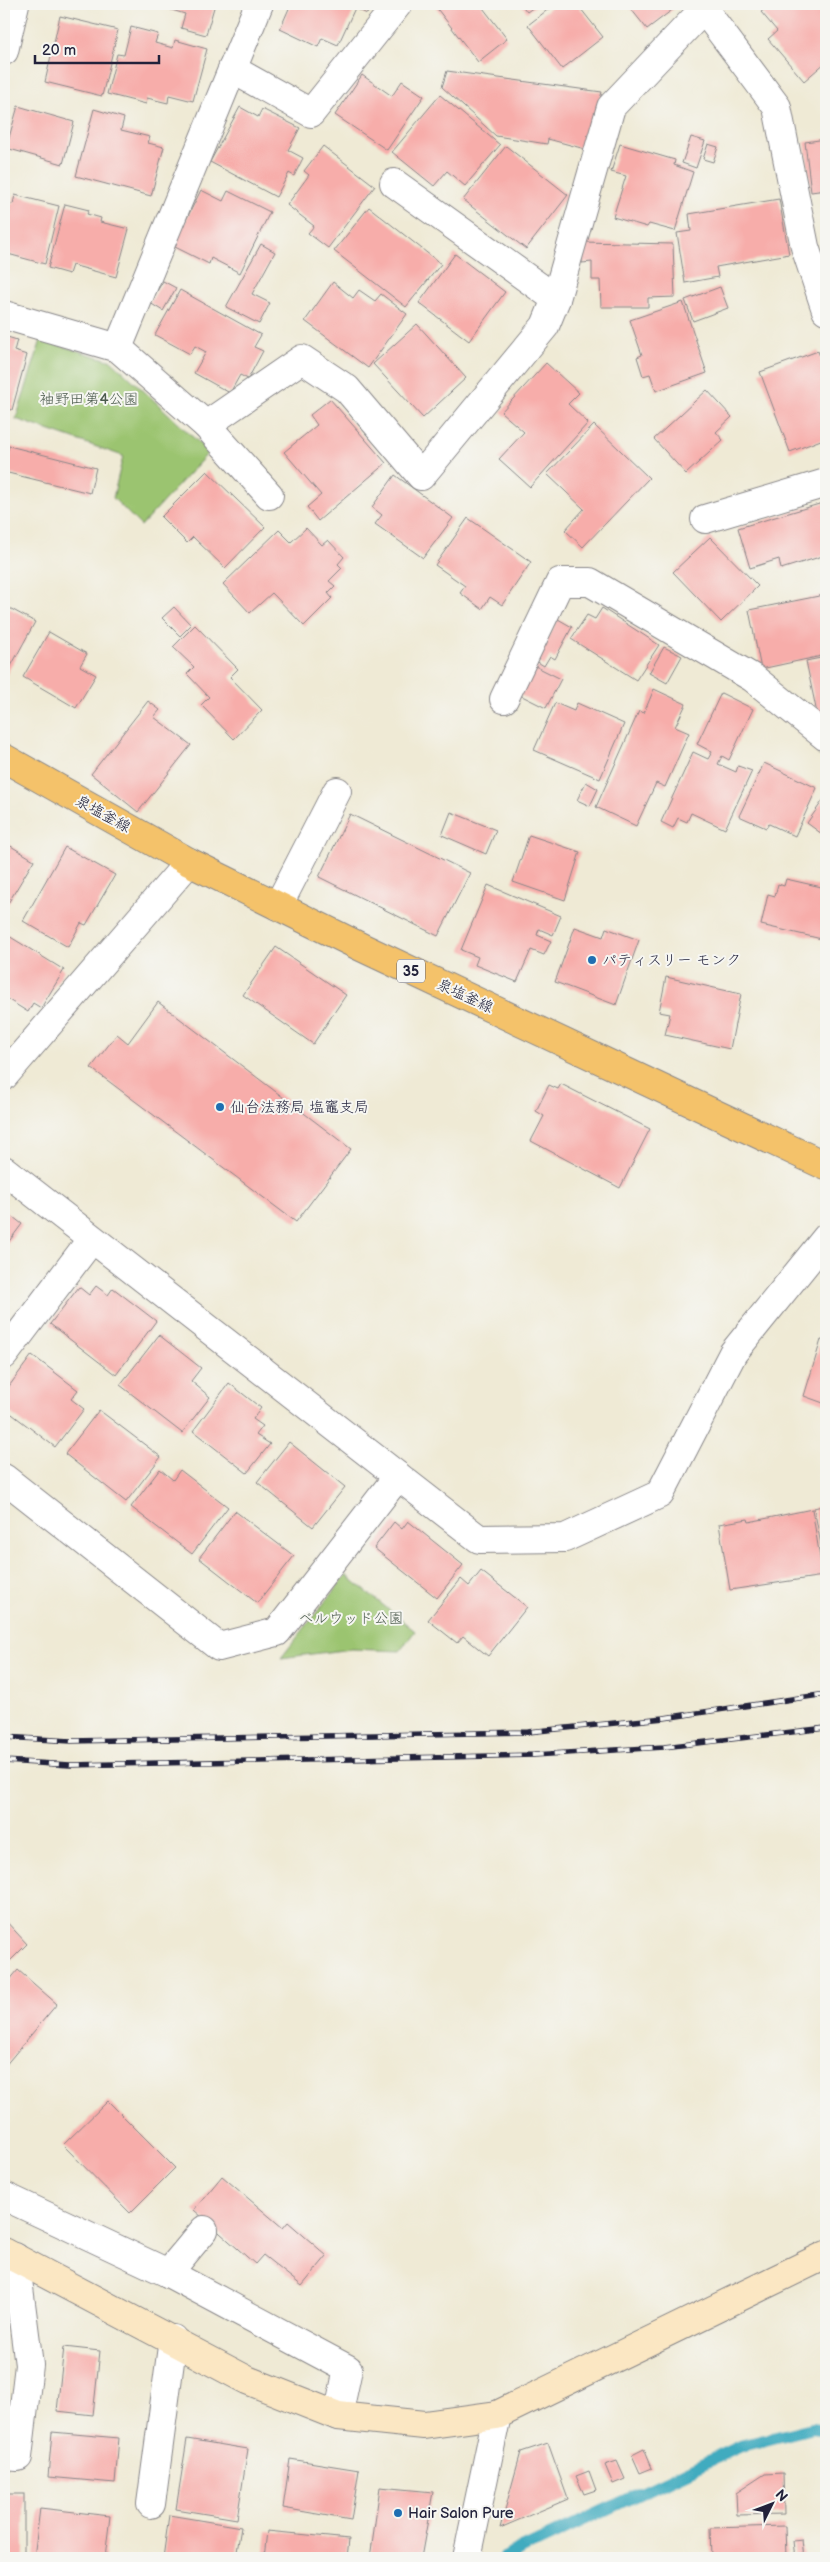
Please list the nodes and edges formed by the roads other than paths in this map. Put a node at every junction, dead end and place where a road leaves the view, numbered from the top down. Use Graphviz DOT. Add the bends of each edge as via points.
graph roads {
  1 [pos="15,4"];
  2 [pos="259,4"];
  3 [pos="398,4"];
  4 [pos="701,7"];
  5 [pos="4,51"];
  6 [pos="232,69"];
  7 [pos="394,183"];
  8 [pos="556,299"];
  9 [pos="826,310"];
  10 [pos="4,316"];
  11 [pos="118,348"];
  12 [pos="206,425"];
  13 [pos="826,483"];
  14 [pos="269,495"];
  15 [pos="705,520"];
  16 [pos="504,699"];
  17 [pos="826,736"];
  18 [pos="4,758"];
  19 [pos="337,791"];
  20 [pos="190,862"];
  21 [pos="278,906"];
  22 [pos="4,1076"];
  23 [pos="826,1166"];
  24 [pos="4,1170"];
  25 [pos="826,1238"];
  26 [pos="91,1240"];
  27 [pos="4,1355"];
  28 [pos="398,1476"];
  29 [pos="4,1478"];
  30 [pos="4,2196"];
  31 [pos="204,2230"];
  32 [pos="10,2254"];
  33 [pos="826,2255"];
  34 [pos="168,2272"];
  35 [pos="173,2339"];
  36 [pos="497,2415"];
  37 [pos="338,2416"];
  38 [pos="4,2456"];
  39 [pos="151,2504"];
  40 [pos="467,2558"];
  1 -- 5 [label="street"];
  2 -- 6 [label="street"];
  3 -- 6 [label="street" via="311,114"];
  4 -- 8 [label="street" via="611,107"];
  4 -- 9 [label="street" via="777,107 805,247"];
  6 -- 11 [label="street"];
  7 -- 8 [label="street"];
  8 -- 12 [label="street" via="545,326 421,476 347,388 302,359"];
  10 -- 11 [label="street"];
  11 -- 12 [label="street"];
  12 -- 14 [label="street"];
  13 -- 15 [label="street"];
  16 -- 17 [label="street" via="560,582 590,582 753,678"];
  18 -- 20 [label="main road, 泉塩釜線 / 35"];
  19 -- 21 [label="street"];
  20 -- 21 [label="main road, 泉塩釜線 / 35"];
  20 -- 22 [label="street"];
  21 -- 23 [label="main road, 泉塩釜線 / 35"];
  24 -- 26 [label="street"];
  25 -- 28 [label="street" via="733,1353 660,1494 565,1538 479,1539"];
  26 -- 27 [label="street"];
  26 -- 28 [label="street"];
  28 -- 29 [label="street" via="277,1632 220,1647"];
  30 -- 34 [label="street"];
  31 -- 34 [label="street"];
  32 -- 35 [label="street"];
  32 -- 38 [label="street" via="29,2365 18,2457"];
  33 -- 36 [label="street"];
  34 -- 37 [label="street" via="348,2369"];
  35 -- 37 [label="street" via="247,2380"];
  35 -- 39 [label="street"];
  36 -- 37 [label="street" via="424,2425"];
  36 -- 40 [label="street"];
}
